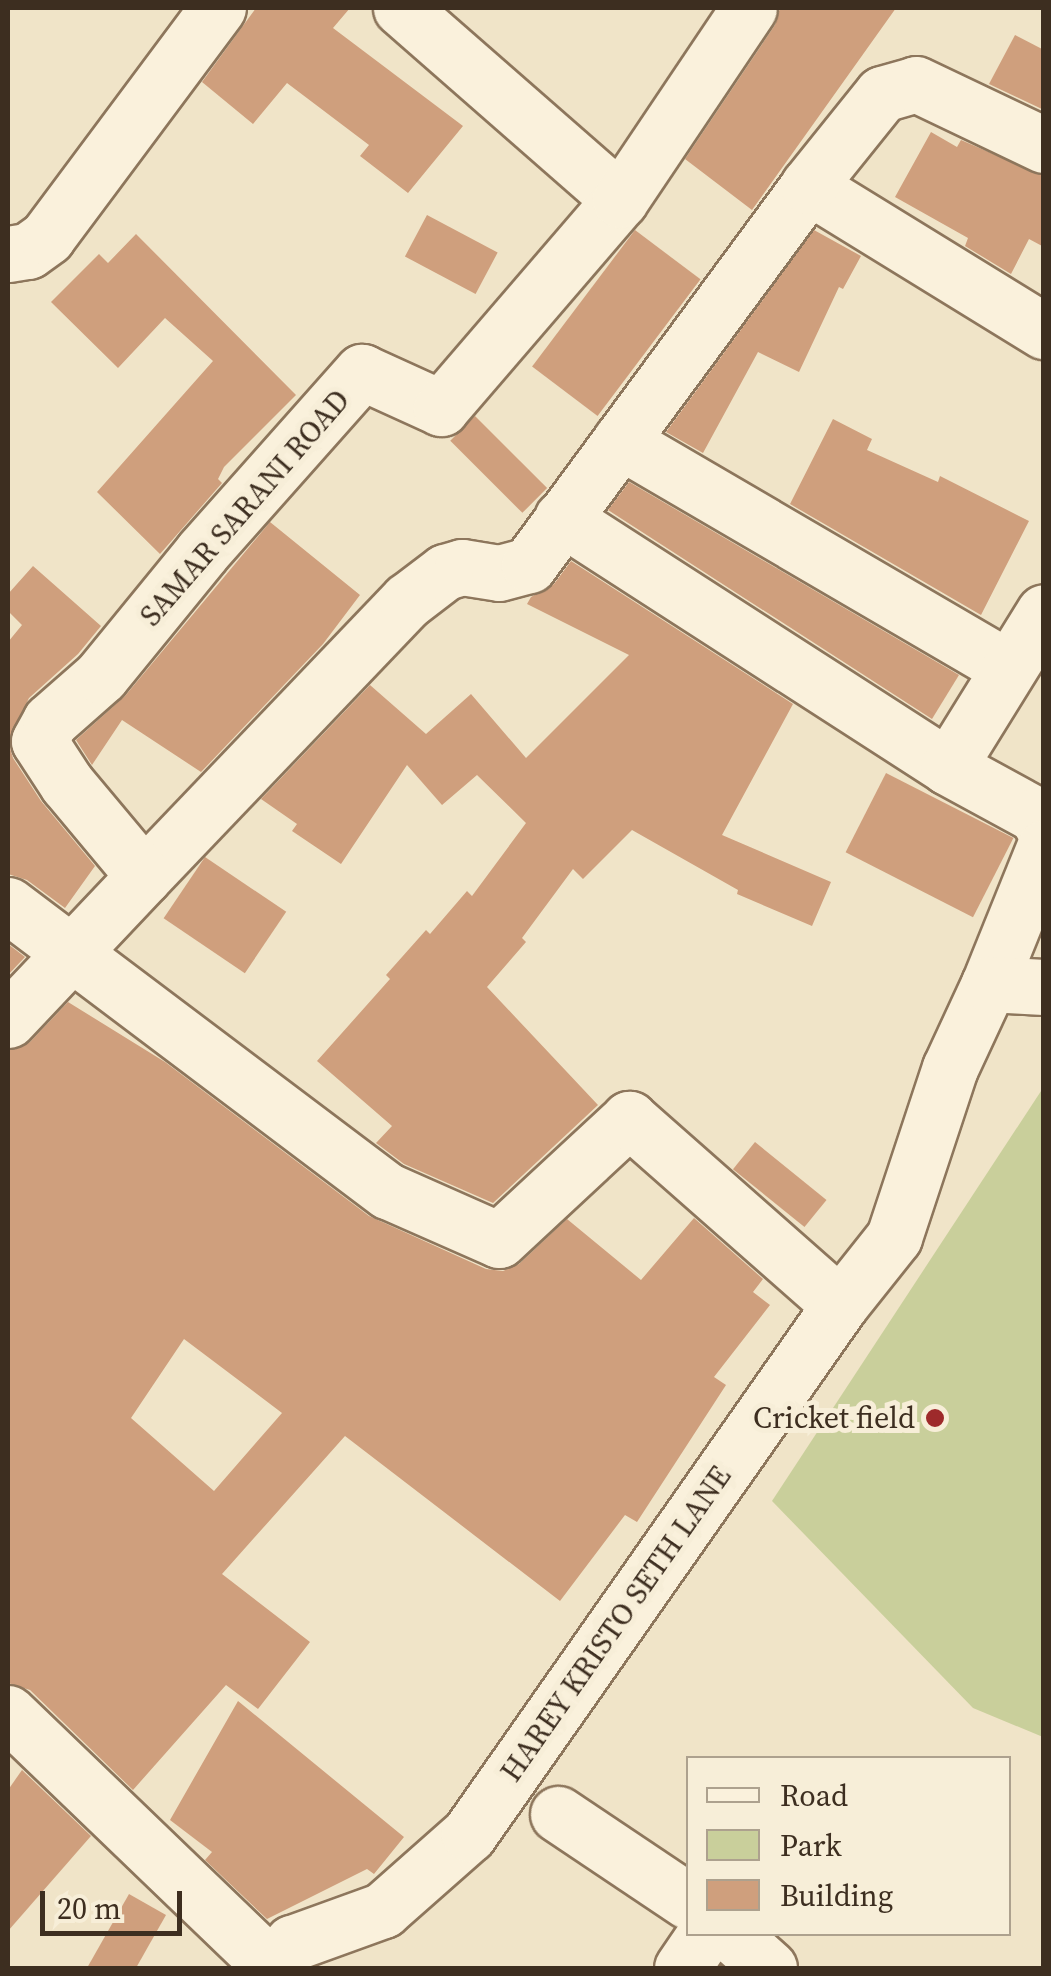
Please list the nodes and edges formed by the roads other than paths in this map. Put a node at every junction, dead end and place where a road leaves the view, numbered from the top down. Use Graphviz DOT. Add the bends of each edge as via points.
graph roads {
  1 [pos="218,8"];
  2 [pos="401,8"];
  3 [pos="748,8"];
  4 [pos="1044,145"];
  5 [pos="808,186"];
  6 [pos="620,200"];
  7 [pos="8,254"];
  8 [pos="1044,331"];
  9 [pos="620,441"];
  10 [pos="562,518"];
  11 [pos="1044,612"];
  12 [pos="1009,668"];
  13 [pos="948,768"];
  14 [pos="1044,830"];
  15 [pos="1044,848"];
  16 [pos="144,876"];
  17 [pos="8,905"];
  18 [pos="68,951"];
  19 [pos="989,984"];
  20 [pos="1044,987"];
  21 [pos="8,1020"];
  22 [pos="840,1305"];
  23 [pos="8,1713"];
  24 [pos="558,1814"];
  25 [pos="686,1900"];
  26 [pos="704,1936"];
  27 [pos="733,1936"];
  28 [pos="271,1968"];
  29 [pos="682,1968"];
  30 [pos="769,1968"];
  1 -- 7 [label="street" via="47,236 28,251"];
  2 -- 6 [label="street"];
  3 -- 6 [label="street, SAMAR SARANI ROAD"];
  4 -- 5 [label="street" via="942,94 902,84 882,94"];
  5 -- 8 [label="street"];
  5 -- 9 [label="street"];
  6 -- 16 [label="street, SAMAR SARANI ROAD" via="442,408 362,372 101,676 50,721 39,741"];
  9 -- 10 [label="street"];
  9 -- 12 [label="street"];
  10 -- 13 [label="street"];
  10 -- 16 [label="street" via="529,564 499,573 462,567 445,572 408,601"];
  11 -- 12 [label="street"];
  12 -- 13 [label="street"];
  13 -- 14 [label="street" via="1036,815"];
  15 -- 19 [label="street, HAREY KRISTO SETH LANE"];
  16 -- 18 [label="street"];
  17 -- 18 [label="street"];
  18 -- 21 [label="street"];
  18 -- 22 [label="street" via="388,1190 499,1240 629,1119"];
  19 -- 20 [label="street"];
  19 -- 22 [label="street, HAREY KRISTO SETH LANE" via="950,1068 894,1237"];
  22 -- 28 [label="street, HAREY KRISTO SETH LANE" via="468,1834 383,1910 292,1942"];
  23 -- 28 [label="street"];
  24 -- 25 [label="street"];
  26 -- 29 [label="street"];
  27 -- 30 [label="street"];
}
